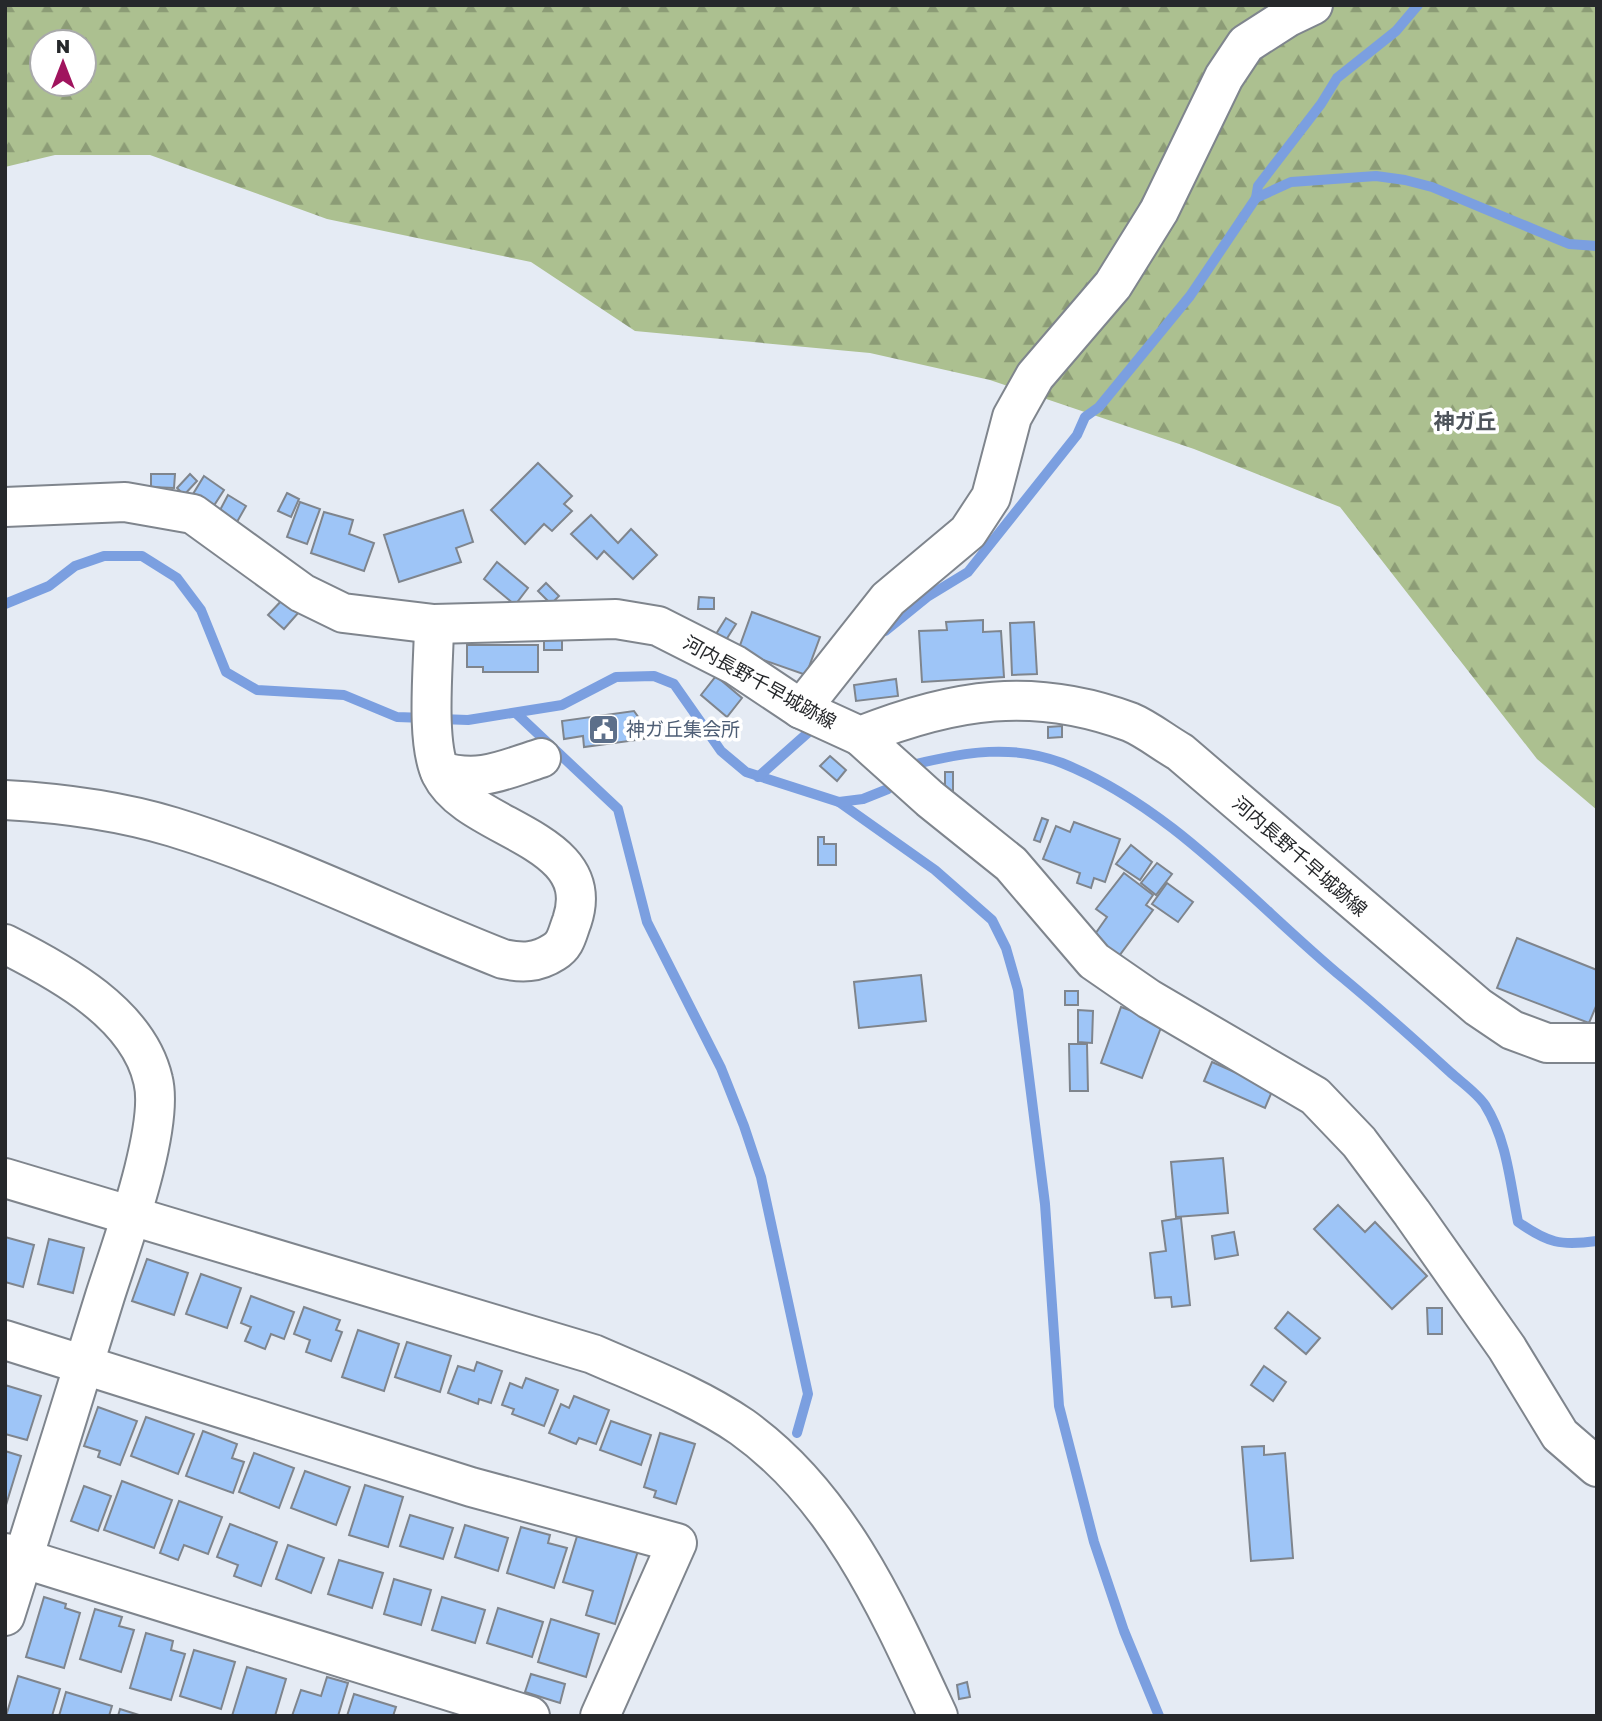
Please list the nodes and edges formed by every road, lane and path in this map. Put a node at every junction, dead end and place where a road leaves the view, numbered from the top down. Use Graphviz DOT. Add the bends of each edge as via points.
graph roads {
  1 [pos="1313,5"];
  2 [pos="5,507"];
  3 [pos="434,636"];
  4 [pos="801,709"];
  5 [pos="860,736"];
  6 [pos="437,755"];
  7 [pos="541,758"];
  8 [pos="5,800"];
  9 [pos="5,944"];
  10 [pos="1597,1043"];
  11 [pos="5,1178"];
  12 [pos="131,1215"];
  13 [pos="5,1340"];
  14 [pos="84,1364"];
  15 [pos="1597,1467"];
  16 [pos="14,1556"];
  17 [pos="5,1616"];
  18 [pos="530,1716"];
  19 [pos="600,1716"];
  20 [pos="938,1716"];
  1 -- 4 [label="street" via="1246,44 1224,76 1159,211 1113,285 1035,376 1012,416 991,497 968,532 888,599"];
  2 -- 3 [label="street, 河内長野千早城跡線" via="125,502 193,514 302,593 343,613"];
  3 -- 4 [label="street, 河内長野千早城跡線" via="616,619 658,626 734,665"];
  3 -- 6 [label="street"];
  4 -- 5 [label="street, 河内長野千早城跡線"];
  5 -- 10 [label="street, 河内長野千早城跡線" via="914,715 982,701 1068,704 1132,723 1180,752 1478,1007 1512,1030 1547,1043"];
  5 -- 15 [label="street" via="1011,864 1094,961 1315,1096 1359,1142 1412,1213 1507,1348 1560,1435"];
  6 -- 7 [label="street" via="464,778"];
  6 -- 8 [label="street" via="452,792 548,848 572,878 577,906 563,947 532,962 503,959 326,883 171,826 51,803"];
  9 -- 12 [label="street" via="57,970 129,1027 154,1080 153,1128"];
  11 -- 12 [label="street"];
  12 -- 14 [label="street"];
  12 -- 20 [label="street" via="593,1354 739,1426 783,1461 820,1502 852,1548"];
  13 -- 14 [label="street"];
  14 -- 16 [label="street"];
  14 -- 19 [label="street" via="471,1487 677,1543"];
  16 -- 17 [label="street"];
  16 -- 18 [label="street"];
}
